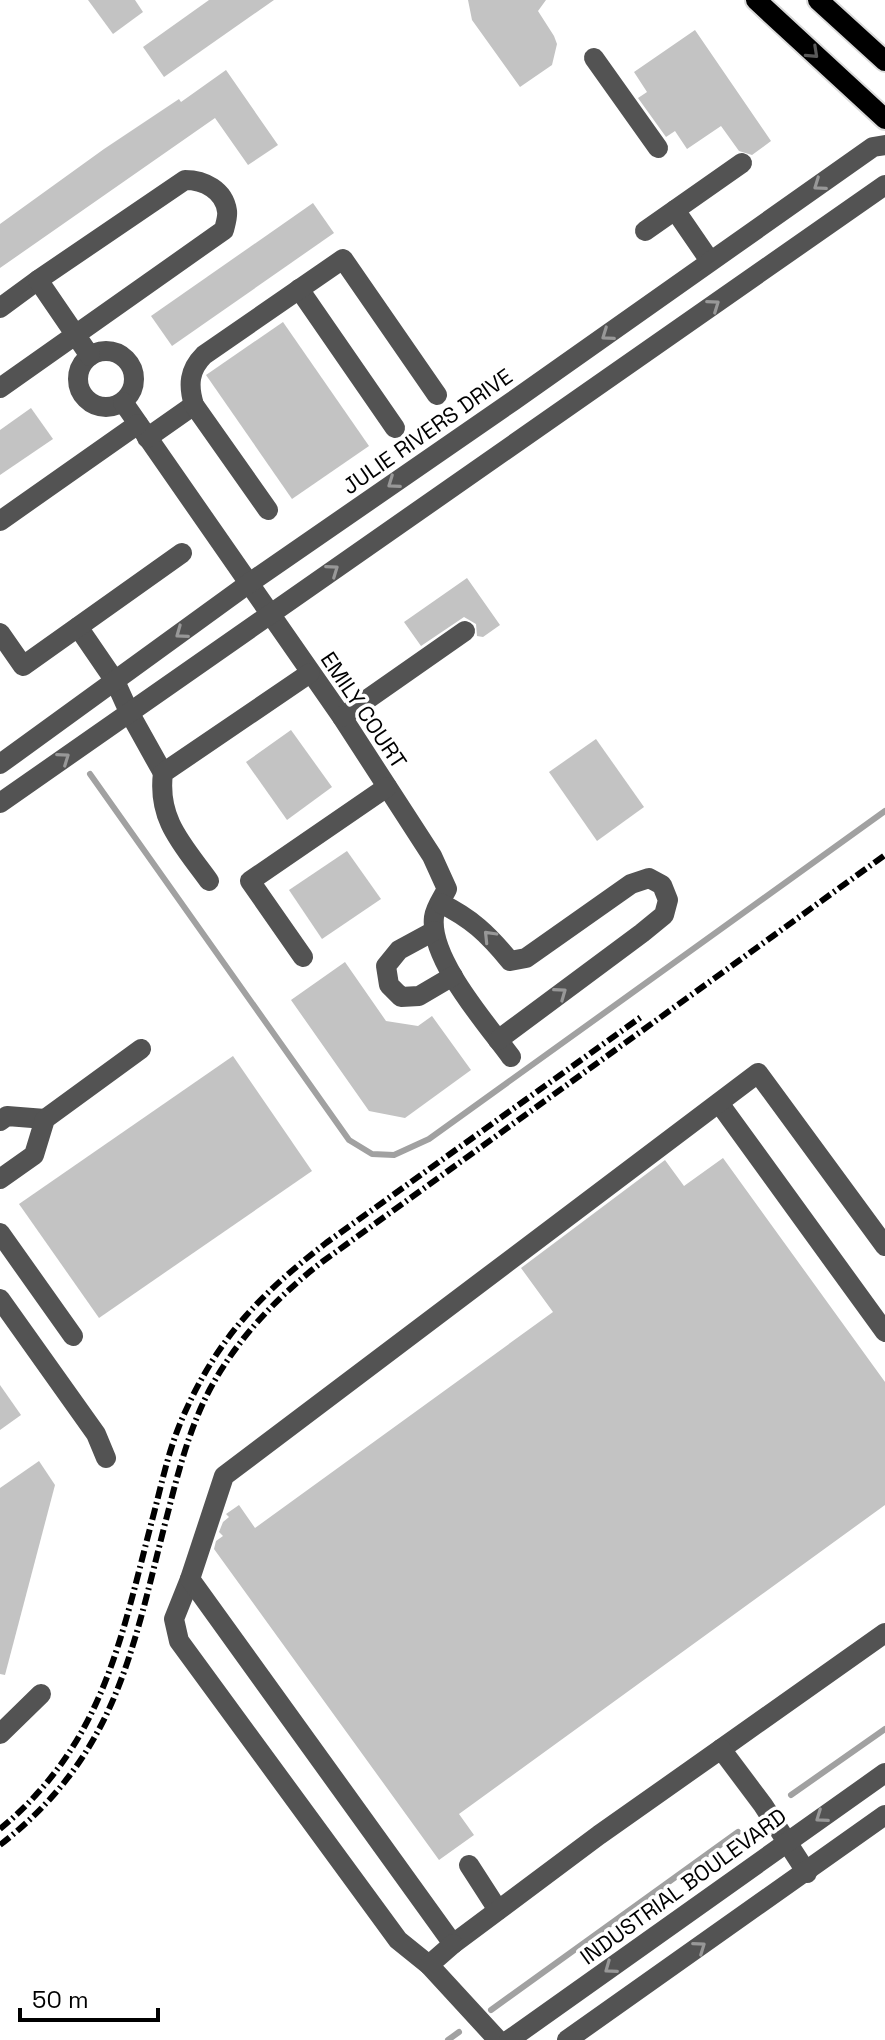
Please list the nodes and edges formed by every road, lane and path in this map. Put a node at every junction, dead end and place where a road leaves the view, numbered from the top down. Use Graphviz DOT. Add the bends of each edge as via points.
graph roads {
  1 [pos="756,0"];
  2 [pos="818,0"];
  3 [pos="594,58"];
  4 [pos="885,61"];
  5 [pos="885,119"];
  6 [pos="885,145"];
  7 [pos="658,148"];
  8 [pos="742,163"];
  9 [pos="885,185"];
  10 [pos="675,210"];
  11 [pos="645,231"];
  12 [pos="710,261"];
  13 [pos="38,280"];
  14 [pos="299,289"];
  15 [pos="0,308"];
  16 [pos="76,335"];
  17 [pos="90,356"];
  18 [pos="0,388"];
  19 [pos="437,395"];
  20 [pos="513,401"];
  21 [pos="123,402"];
  22 [pos="194,405"];
  23 [pos="395,428"];
  24 [pos="143,431"];
  25 [pos="535,431"];
  26 [pos="268,510"];
  27 [pos="0,521"];
  28 [pos="182,553"];
  29 [pos="248,584"];
  30 [pos="269,615"];
  31 [pos="78,627"];
  32 [pos="465,631"];
  33 [pos="0,633"];
  34 [pos="310,673"];
  35 [pos="115,681"];
  36 [pos="129,712"];
  37 [pos="342,717"];
  38 [pos="0,764"];
  39 [pos="163,773"];
  40 [pos="387,787"];
  41 [pos="0,803"];
  42 [pos="209,881"];
  43 [pos="440,903"];
  44 [pos="434,931"];
  45 [pos="303,957"];
  46 [pos="453,976"];
  47 [pos="498,1040"];
  48 [pos="141,1049"];
  49 [pos="511,1057"];
  50 [pos="719,1103"];
  51 [pos="45,1119"];
  52 [pos="0,1121"];
  53 [pos="0,1179"];
  54 [pos="0,1233"];
  55 [pos="885,1246"];
  56 [pos="0,1299"];
  57 [pos="885,1332"];
  58 [pos="73,1336"];
  59 [pos="106,1458"];
  60 [pos="190,1579"];
  61 [pos="885,1633"];
  62 [pos="41,1694"];
  63 [pos="0,1734"];
  64 [pos="721,1749"];
  65 [pos="885,1773"];
  66 [pos="885,1815"];
  67 [pos="786,1842"];
  68 [pos="469,1865"];
  69 [pos="807,1873"];
  70 [pos="498,1910"];
  71 [pos="453,1944"];
  72 [pos="429,1965"];
  73 [pos="498,2040"];
  74 [pos="509,2040"];
  75 [pos="567,2040"];
  1 -- 5 [label="main road, one-way"];
  2 -- 4 [label="main road"];
  3 -- 7 [label="street"];
  6 -- 12 [label="street, JULIE RIVERS DRIVE, one-way" via="873,147"];
  8 -- 10 [label="street"];
  25 -- 9 [label="street, one-way"];
  10 -- 11 [label="street"];
  10 -- 12 [label="street"];
  12 -- 20 [label="street, JULIE RIVERS DRIVE, one-way"];
  13 -- 15 [label="street"];
  13 -- 16 [label="street"];
  13 -- 16 [label="street" via="185,180 201,180 218,192 228,212 224,230"];
  14 -- 19 [label="street" via="343,259"];
  14 -- 22 [label="street" via="196,363 189,390"];
  14 -- 23 [label="street"];
  16 -- 17 [label="street"];
  16 -- 18 [label="street"];
  17 -- 21 [label="street" via="109,351 132,367 134,386"];
  17 -- 21 [label="street" via="79,370 83,395 97,406"];
  20 -- 25 [label="street"];
  20 -- 29 [label="street, JULIE RIVERS DRIVE, one-way"];
  21 -- 24 [label="street, EMILY COURT"];
  22 -- 24 [label="street"];
  22 -- 26 [label="street"];
  24 -- 27 [label="street"];
  24 -- 29 [label="street, EMILY COURT"];
  30 -- 25 [label="street, one-way"];
  28 -- 31 [label="street"];
  29 -- 30 [label="street, EMILY COURT"];
  29 -- 35 [label="street, JULIE RIVERS DRIVE, one-way"];
  30 -- 34 [label="street, EMILY COURT"];
  30 -- 36 [label="street"];
  31 -- 33 [label="street" via="23,666"];
  31 -- 35 [label="street"];
  32 -- 37 [label="street"];
  34 -- 37 [label="street, EMILY COURT"];
  34 -- 39 [label="street"];
  35 -- 36 [label="street"];
  35 -- 38 [label="street, JULIE RIVERS DRIVE"];
  36 -- 39 [label="street"];
  41 -- 36 [label="street, one-way"];
  37 -- 40 [label="street, EMILY COURT"];
  39 -- 42 [label="street" via="163,810"];
  40 -- 43 [label="street, EMILY COURT" via="432,856 447,889"];
  40 -- 45 [label="street" via="250,881"];
  43 -- 44 [label="street, EMILY COURT"];
  47 -- 43 [label="street, one-way" via="664,915 668,900 662,885 649,878 631,884 526,958 510,961 486,931"];
  44 -- 46 [label="street"];
  44 -- 46 [label="street" via="399,950 386,966 389,985 401,997 419,996"];
  46 -- 47 [label="street"];
  47 -- 49 [label="street"];
  48 -- 51 [label="street"];
  50 -- 55 [label="street" via="758,1073"];
  50 -- 57 [label="street"];
  50 -- 60 [label="street" via="224,1476"];
  51 -- 52 [label="street" via="7,1116"];
  51 -- 53 [label="street" via="34,1155"];
  54 -- 58 [label="street"];
  56 -- 59 [label="street" via="96,1434"];
  60 -- 71 [label="street"];
  60 -- 72 [label="street" via="174,1619 179,1641 398,1940"];
  61 -- 64 [label="street"];
  62 -- 63 [label="street"];
  64 -- 67 [label="street"];
  64 -- 70 [label="street"];
  65 -- 67 [label="street, INDUSTRIAL BOULEVARD, one-way"];
  66 -- 69 [label="street"];
  67 -- 69 [label="street"];
  67 -- 74 [label="street, INDUSTRIAL BOULEVARD, one-way"];
  68 -- 70 [label="street"];
  75 -- 69 [label="street, one-way"];
  70 -- 71 [label="street"];
  71 -- 72 [label="street"];
  72 -- 73 [label="street"];
}
